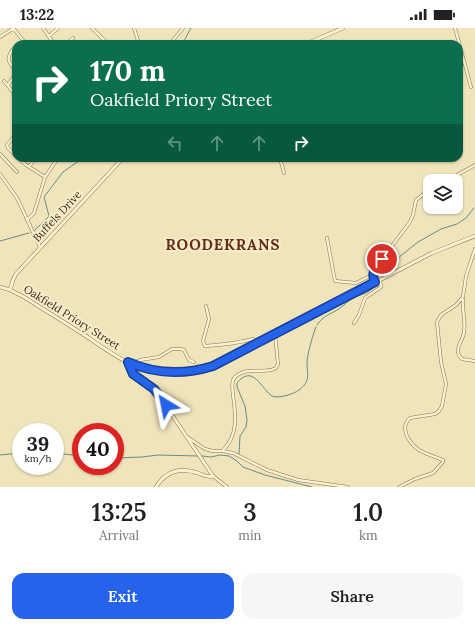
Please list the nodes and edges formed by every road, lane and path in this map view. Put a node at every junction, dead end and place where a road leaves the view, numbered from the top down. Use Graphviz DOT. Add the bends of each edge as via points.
graph roads {
  1 [pos="13,28"];
  2 [pos="43,28"];
  3 [pos="58,28"];
  4 [pos="92,28"];
  5 [pos="134,28"];
  6 [pos="183,28"];
  7 [pos="343,28"];
  8 [pos="455,28"];
  9 [pos="49,36"];
  10 [pos="0,37"];
  11 [pos="23,40"];
  12 [pos="52,40"];
  13 [pos="104,40"];
  14 [pos="138,40"];
  15 [pos="173,40"];
  16 [pos="315,40"];
  17 [pos="458,40"];
  18 [pos="12,51"];
  19 [pos="463,58"];
  20 [pos="12,66"];
  21 [pos="12,78"];
  22 [pos="4,81"];
  23 [pos="8,85"];
  24 [pos="471,88"];
  25 [pos="12,90"];
  26 [pos="12,139"];
  27 [pos="12,152"];
  28 [pos="0,154"];
  29 [pos="23,162"];
  30 [pos="32,162"];
  31 [pos="55,162"];
  32 [pos="118,162"];
  33 [pos="281,162"];
  34 [pos="475,165"];
  35 [pos="29,167"];
  36 [pos="17,172"];
  37 [pos="284,173"];
  38 [pos="0,174"];
  39 [pos="459,174"];
  40 [pos="45,177"];
  41 [pos="1,179"];
  42 [pos="423,194"];
  43 [pos="27,220"];
  44 [pos="475,236"];
  45 [pos="326,238"];
  46 [pos="40,248"];
  47 [pos="475,248"];
  48 [pos="373,278"];
  49 [pos="380,280"];
  50 [pos="375,282"];
  51 [pos="0,287"];
  52 [pos="10,290"];
  53 [pos="463,297"];
  54 [pos="206,306"];
  55 [pos="354,323"];
  56 [pos="275,334"];
  57 [pos="258,343"];
  58 [pos="475,361"];
  59 [pos="128,362"];
  60 [pos="194,362"];
  61 [pos="132,364"];
  62 [pos="186,437"];
  63 [pos="223,451"];
  64 [pos="213,476"];
  65 [pos="156,487"];
  66 [pos="227,487"];
  67 [pos="348,487"];
  68 [pos="399,487"];
  1 -- 10 [label="street"];
  1 -- 11 [label="street"];
  2 -- 9 [label="street"];
  3 -- 9 [label="street"];
  4 -- 13 [label="street"];
  5 -- 14 [label="street"];
  6 -- 15 [label="street"];
  7 -- 16 [label="street"];
  8 -- 17 [label="street"];
  9 -- 12 [label="street"];
  18 -- 20 [label="street" via="8,60"];
  19 -- 24 [label="street"];
  21 -- 23 [label="street"];
  22 -- 23 [label="street"];
  23 -- 25 [label="street"];
  26 -- 27 [label="street" via="7,146"];
  28 -- 36 [label="street"];
  29 -- 35 [label="street"];
  30 -- 35 [label="street"];
  31 -- 40 [label="street"];
  32 -- 46 [label="street, Buffels Drive"];
  33 -- 37 [label="street"];
  34 -- 39 [label="street"];
  35 -- 40 [label="street"];
  38 -- 41 [label="street"];
  40 -- 43 [label="street" via="34,213"];
  41 -- 43 [label="street" via="17,198"];
  42 -- 48 [label="street" via="416,200 410,222 376,267"];
  43 -- 46 [label="street"];
  44 -- 49 [label="street, Oakfield Priory Street" via="442,248"];
  45 -- 48 [label="street" via="335,281 356,282 368,277"];
  46 -- 52 [label="street, Buffels Drive" via="14,278"];
  47 -- 53 [label="street" via="466,276"];
  48 -- 50 [label="street"];
  49 -- 50 [label="street, Oakfield Priory Street"];
  49 -- 55 [label="street" via="381,287 365,298"];
  50 -- 56 [label="street, Oakfield Priory Street"];
  51 -- 52 [label="street, Oakfield Priory Street"];
  52 -- 59 [label="street, Oakfield Priory Street"];
  53 -- 58 [label="street" via="465,330 458,353 462,359"];
  53 -- 68 [label="street" via="456,305 441,314 437,322 446,384 442,406 435,414 411,417 405,425 406,435 416,448 443,460 442,463 433,473"];
  54 -- 57 [label="street" via="209,319 204,345 223,345 253,339"];
  56 -- 57 [label="street, Oakfield Priory Street"];
  56 -- 63 [label="street" via="278,364 276,368 270,371 246,372 233,380 235,427 231,440"];
  57 -- 61 [label="street, Oakfield Priory Street" via="222,362 191,372 158,371"];
  59 -- 61 [label="street, Oakfield Priory Street"];
  59 -- 62 [label="street" via="136,377 150,385 158,394"];
  60 -- 61 [label="street" via="189,360 184,350 178,349 168,350 159,357"];
  62 -- 63 [label="street" via="205,449"];
  62 -- 64 [label="street"];
  63 -- 67 [label="street" via="298,480"];
  64 -- 65 [label="street" via="178,470 166,475"];
  64 -- 66 [label="street"];
}
